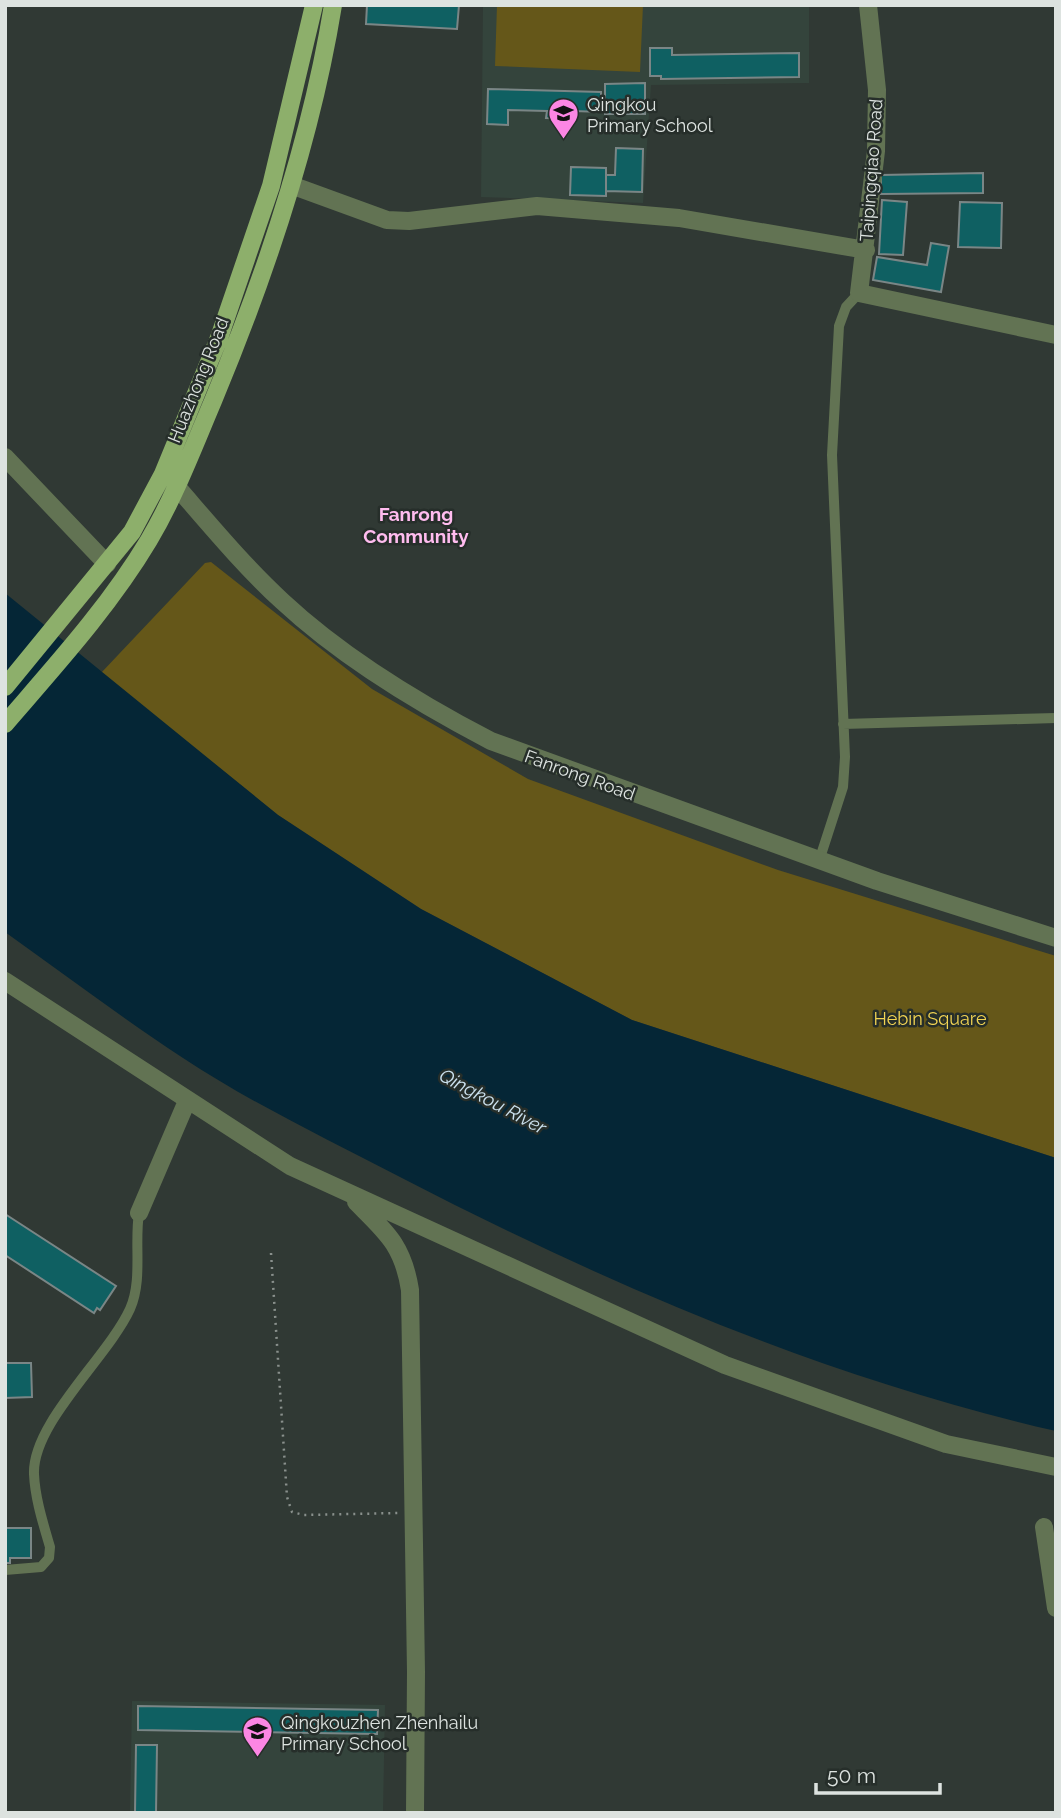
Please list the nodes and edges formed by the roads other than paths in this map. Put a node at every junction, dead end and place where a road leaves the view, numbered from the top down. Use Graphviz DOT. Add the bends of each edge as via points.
graph roads {
  1 [pos="314,5"];
  2 [pos="333,5"];
  3 [pos="868,5"];
  4 [pos="291,185"];
  5 [pos="866,250"];
  6 [pos="859,293"];
  7 [pos="1056,335"];
  8 [pos="5,457"];
  9 [pos="177,487"];
  10 [pos="107,564"];
  11 [pos="5,687"];
  12 [pos="1056,718"];
  13 [pos="5,724"];
  14 [pos="843,724"];
  15 [pos="819,861"];
  16 [pos="1056,938"];
  17 [pos="5,981"];
  18 [pos="187,1101"];
  19 [pos="346,1192"];
  20 [pos="139,1213"];
  21 [pos="1056,1467"];
  22 [pos="1044,1527"];
  23 [pos="5,1570"];
  24 [pos="1056,1608"];
  25 [pos="415,1813"];
  1 -- 10 [label="main road, Huazhong Road" via="271,186 219,338 163,474 132,532"];
  2 -- 4 [label="main road, Huazhong Road"];
  3 -- 5 [label="street, Taipingqiao Road" via="877,90"];
  4 -- 5 [label="street" via="387,220 537,205 680,218"];
  4 -- 9 [label="main road, Huazhong Road" via="237,345"];
  5 -- 6 [label="street, Taipingqiao Road"];
  6 -- 7 [label="street"];
  6 -- 14 [label="lane" via="846,307 839,326 832,455"];
  8 -- 10 [label="street"];
  9 -- 13 [label="main road, Huazhong Road" via="148,542 77,640"];
  9 -- 15 [label="street, Fanrong Road" via="285,604 435,712 551,765"];
  10 -- 11 [label="main road, Huazhong Road"];
  12 -- 14 [label="lane"];
  14 -- 15 [label="lane" via="842,787"];
  15 -- 16 [label="street, Fanrong Road"];
  17 -- 18 [label="street"];
  18 -- 19 [label="street" via="274,1157"];
  18 -- 20 [label="street"];
  19 -- 21 [label="street" via="725,1365 946,1444"];
  19 -- 25 [label="street" via="397,1244 410,1290"];
  20 -- 23 [label="lane" via="131,1307 92,1370 51,1422 36,1457 34,1472 50,1547 48,1558 41,1567"];
  22 -- 24 [label="street"];
}
